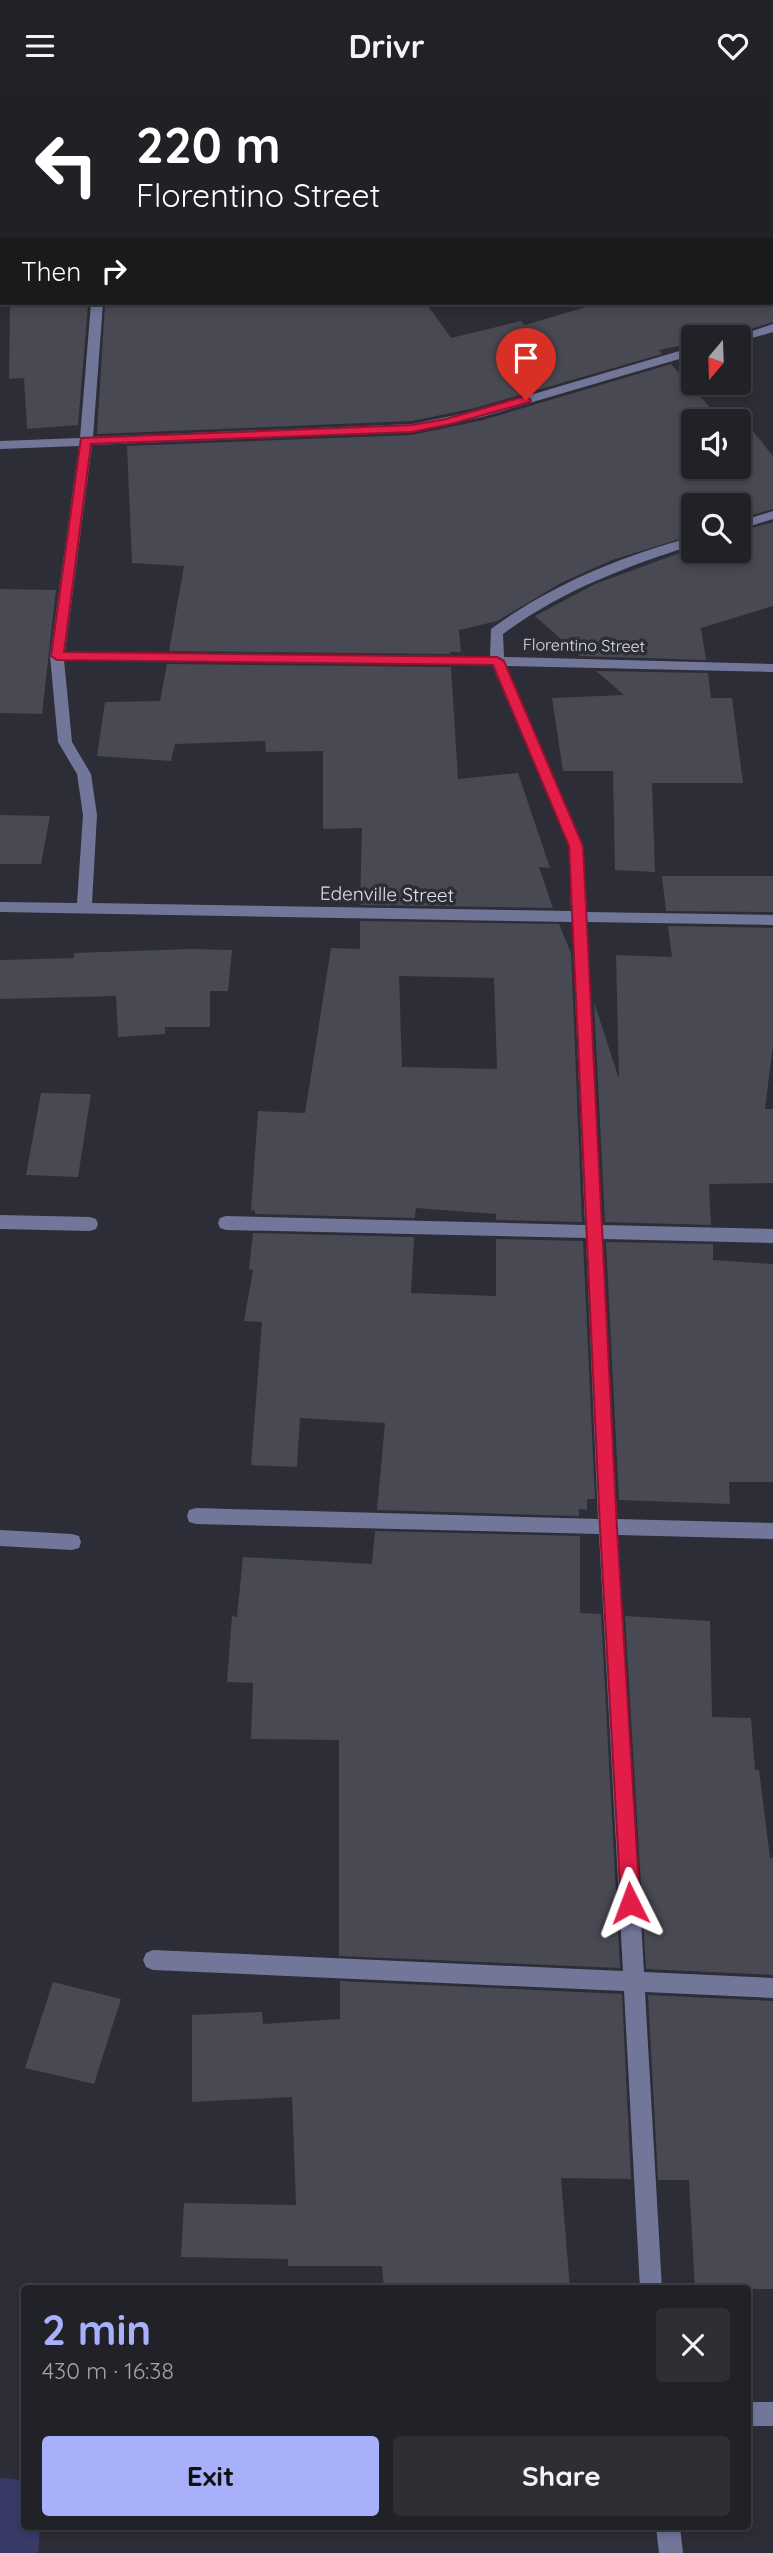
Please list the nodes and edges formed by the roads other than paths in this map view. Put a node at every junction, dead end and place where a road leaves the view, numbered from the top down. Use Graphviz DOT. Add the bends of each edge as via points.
graph roads {
  1 [pos="97,305"];
  2 [pos="773,328"];
  3 [pos="751,334"];
  4 [pos="681,355"];
  5 [pos="86,440"];
  6 [pos="0,445"];
  7 [pos="773,515"];
  8 [pos="751,522"];
  9 [pos="681,545"];
  10 [pos="57,656"];
  11 [pos="497,661"];
  12 [pos="773,668"];
  13 [pos="0,907"];
  14 [pos="83,909"];
  15 [pos="581,916"];
  16 [pos="773,920"];
  17 [pos="0,1222"];
  18 [pos="226,1223"];
  19 [pos="90,1224"];
  20 [pos="594,1231"];
  21 [pos="773,1236"];
  22 [pos="195,1516"];
  23 [pos="608,1528"];
  24 [pos="773,1531"];
  25 [pos="0,1538"];
  26 [pos="72,1542"];
  27 [pos="153,1960"];
  28 [pos="635,1984"];
  29 [pos="773,1989"];
  30 [pos="651,2285"];
  31 [pos="751,2414"];
  32 [pos="773,2414"];
  33 [pos="668,2530"];
  34 [pos="671,2553"];
  1 -- 5 [label="street"];
  2 -- 3 [label="street"];
  4 -- 5 [label="street" via="478,414 412,428"];
  5 -- 6 [label="street"];
  5 -- 10 [label="street"];
  7 -- 8 [label="street"];
  9 -- 11 [label="street" via="607,568 545,597 496,632"];
  10 -- 11 [label="street, Florentino Street"];
  10 -- 14 [label="street" via="65,742 84,774 90,815"];
  11 -- 12 [label="street, Florentino Street"];
  11 -- 15 [label="street" via="576,846"];
  13 -- 14 [label="street, Edenville Street"];
  14 -- 15 [label="street, Edenville Street"];
  15 -- 16 [label="street, Edenville Street"];
  15 -- 20 [label="street"];
  17 -- 19 [label="street"];
  18 -- 20 [label="street"];
  20 -- 21 [label="street"];
  20 -- 23 [label="street"];
  22 -- 23 [label="street"];
  23 -- 24 [label="street"];
  23 -- 28 [label="street"];
  25 -- 26 [label="street"];
  27 -- 28 [label="street"];
  28 -- 29 [label="street"];
  28 -- 30 [label="street"];
  31 -- 32 [label="street"];
  33 -- 34 [label="street"];
}
